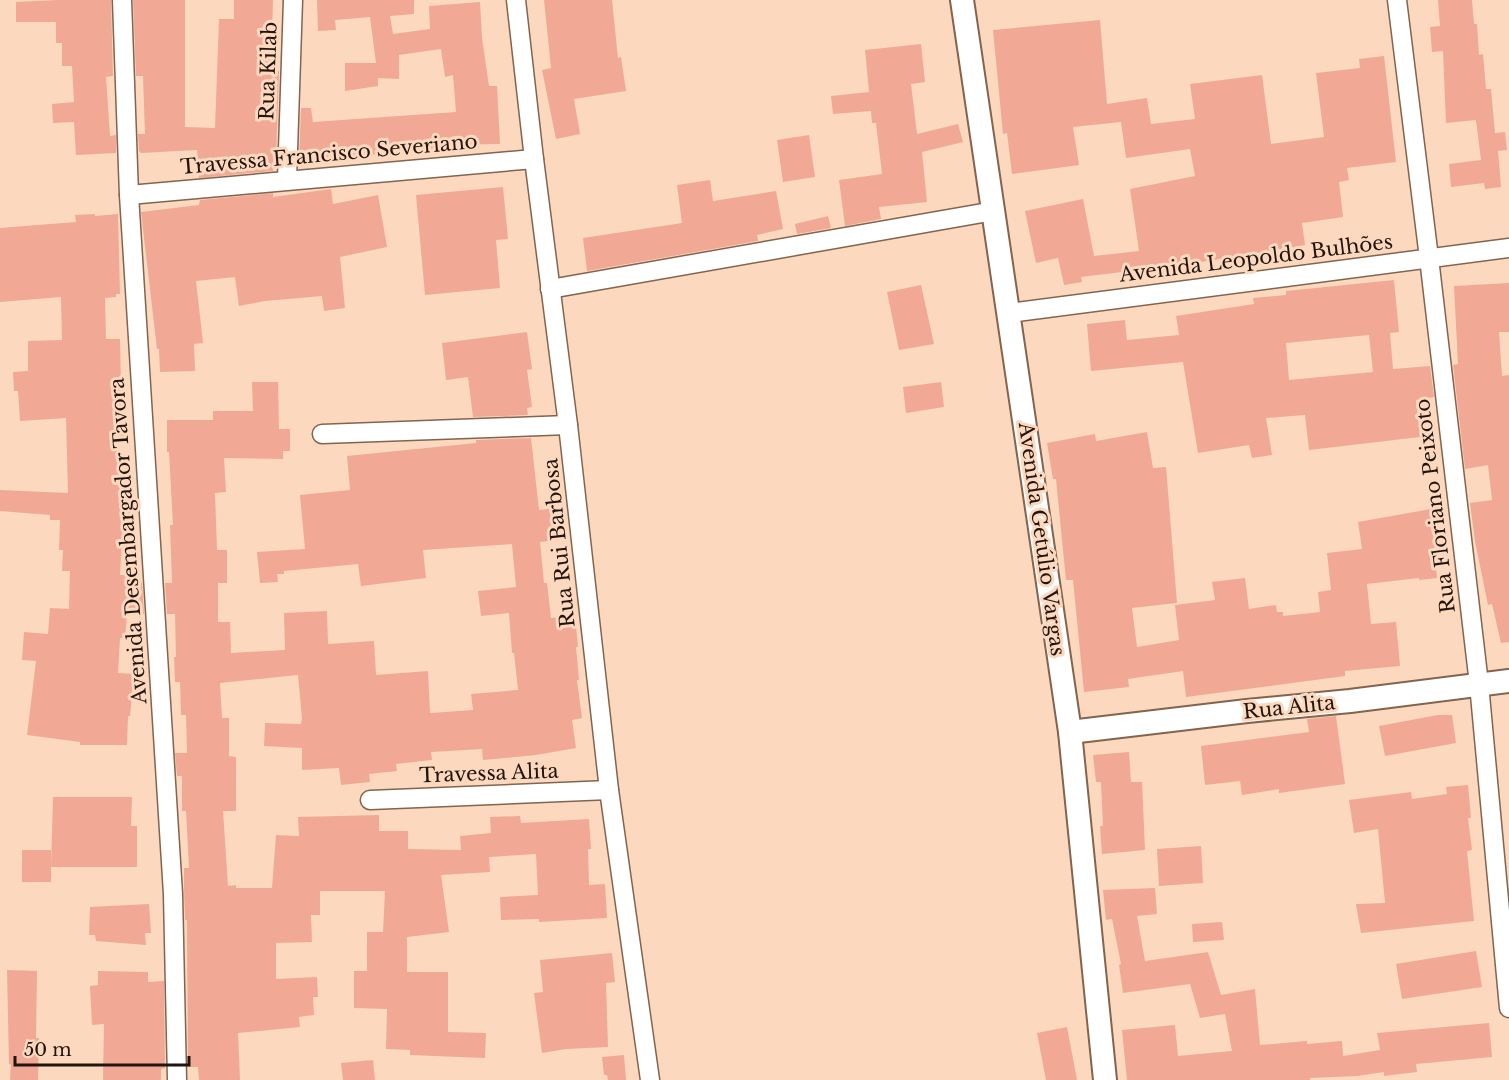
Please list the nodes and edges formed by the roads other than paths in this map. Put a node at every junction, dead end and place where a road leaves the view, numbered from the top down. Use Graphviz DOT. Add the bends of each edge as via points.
graph roads {
  1 [pos="122,0"];
  2 [pos="293,0"];
  3 [pos="516,0"];
  4 [pos="962,0"];
  5 [pos="1397,0"];
  6 [pos="534,159"];
  7 [pos="287,180"];
  8 [pos="129,195"];
  9 [pos="994,211"];
  10 [pos="1509,248"];
  11 [pos="1430,258"];
  12 [pos="550,289"];
  13 [pos="1009,313"];
  14 [pos="568,425"];
  15 [pos="322,434"];
  16 [pos="1509,681"];
  17 [pos="1479,684"];
  18 [pos="1070,732"];
  19 [pos="609,790"];
  20 [pos="370,800"];
  21 [pos="1509,1008"];
  22 [pos="177,1080"];
  23 [pos="650,1080"];
  24 [pos="1105,1080"];
  1 -- 8 [label="street, Avenida Desembargador Tavora"];
  2 -- 7 [label="street, Rua Kilab"];
  3 -- 6 [label="street, Rua Rui Barbosa"];
  4 -- 9 [label="street, Avenida Getúlio Vargas"];
  5 -- 11 [label="street, Rua Floriano Peixoto"];
  6 -- 7 [label="street, Travessa Francisco Severiano"];
  6 -- 12 [label="street, Rua Rui Barbosa"];
  7 -- 8 [label="street, Travessa Francisco Severiano"];
  8 -- 22 [label="street, Avenida Desembargador Tavora" via="173,894"];
  9 -- 12 [label="street"];
  9 -- 13 [label="street, Avenida Getúlio Vargas"];
  10 -- 11 [label="street, Avenida Leopoldo Bulhões"];
  11 -- 13 [label="street, Avenida Leopoldo Bulhões"];
  11 -- 17 [label="street, Rua Floriano Peixoto"];
  12 -- 14 [label="street, Rua Rui Barbosa"];
  13 -- 18 [label="street, Avenida Getúlio Vargas"];
  14 -- 15 [label="street"];
  14 -- 19 [label="street, Rua Rui Barbosa"];
  16 -- 17 [label="street, Rua Alita"];
  17 -- 18 [label="street, Rua Alita"];
  17 -- 21 [label="street, Rua Floriano Peixoto"];
  18 -- 24 [label="street, Avenida Getúlio Vargas"];
  19 -- 20 [label="street, Travessa Alita"];
  19 -- 23 [label="street, Rua Rui Barbosa"];
}
